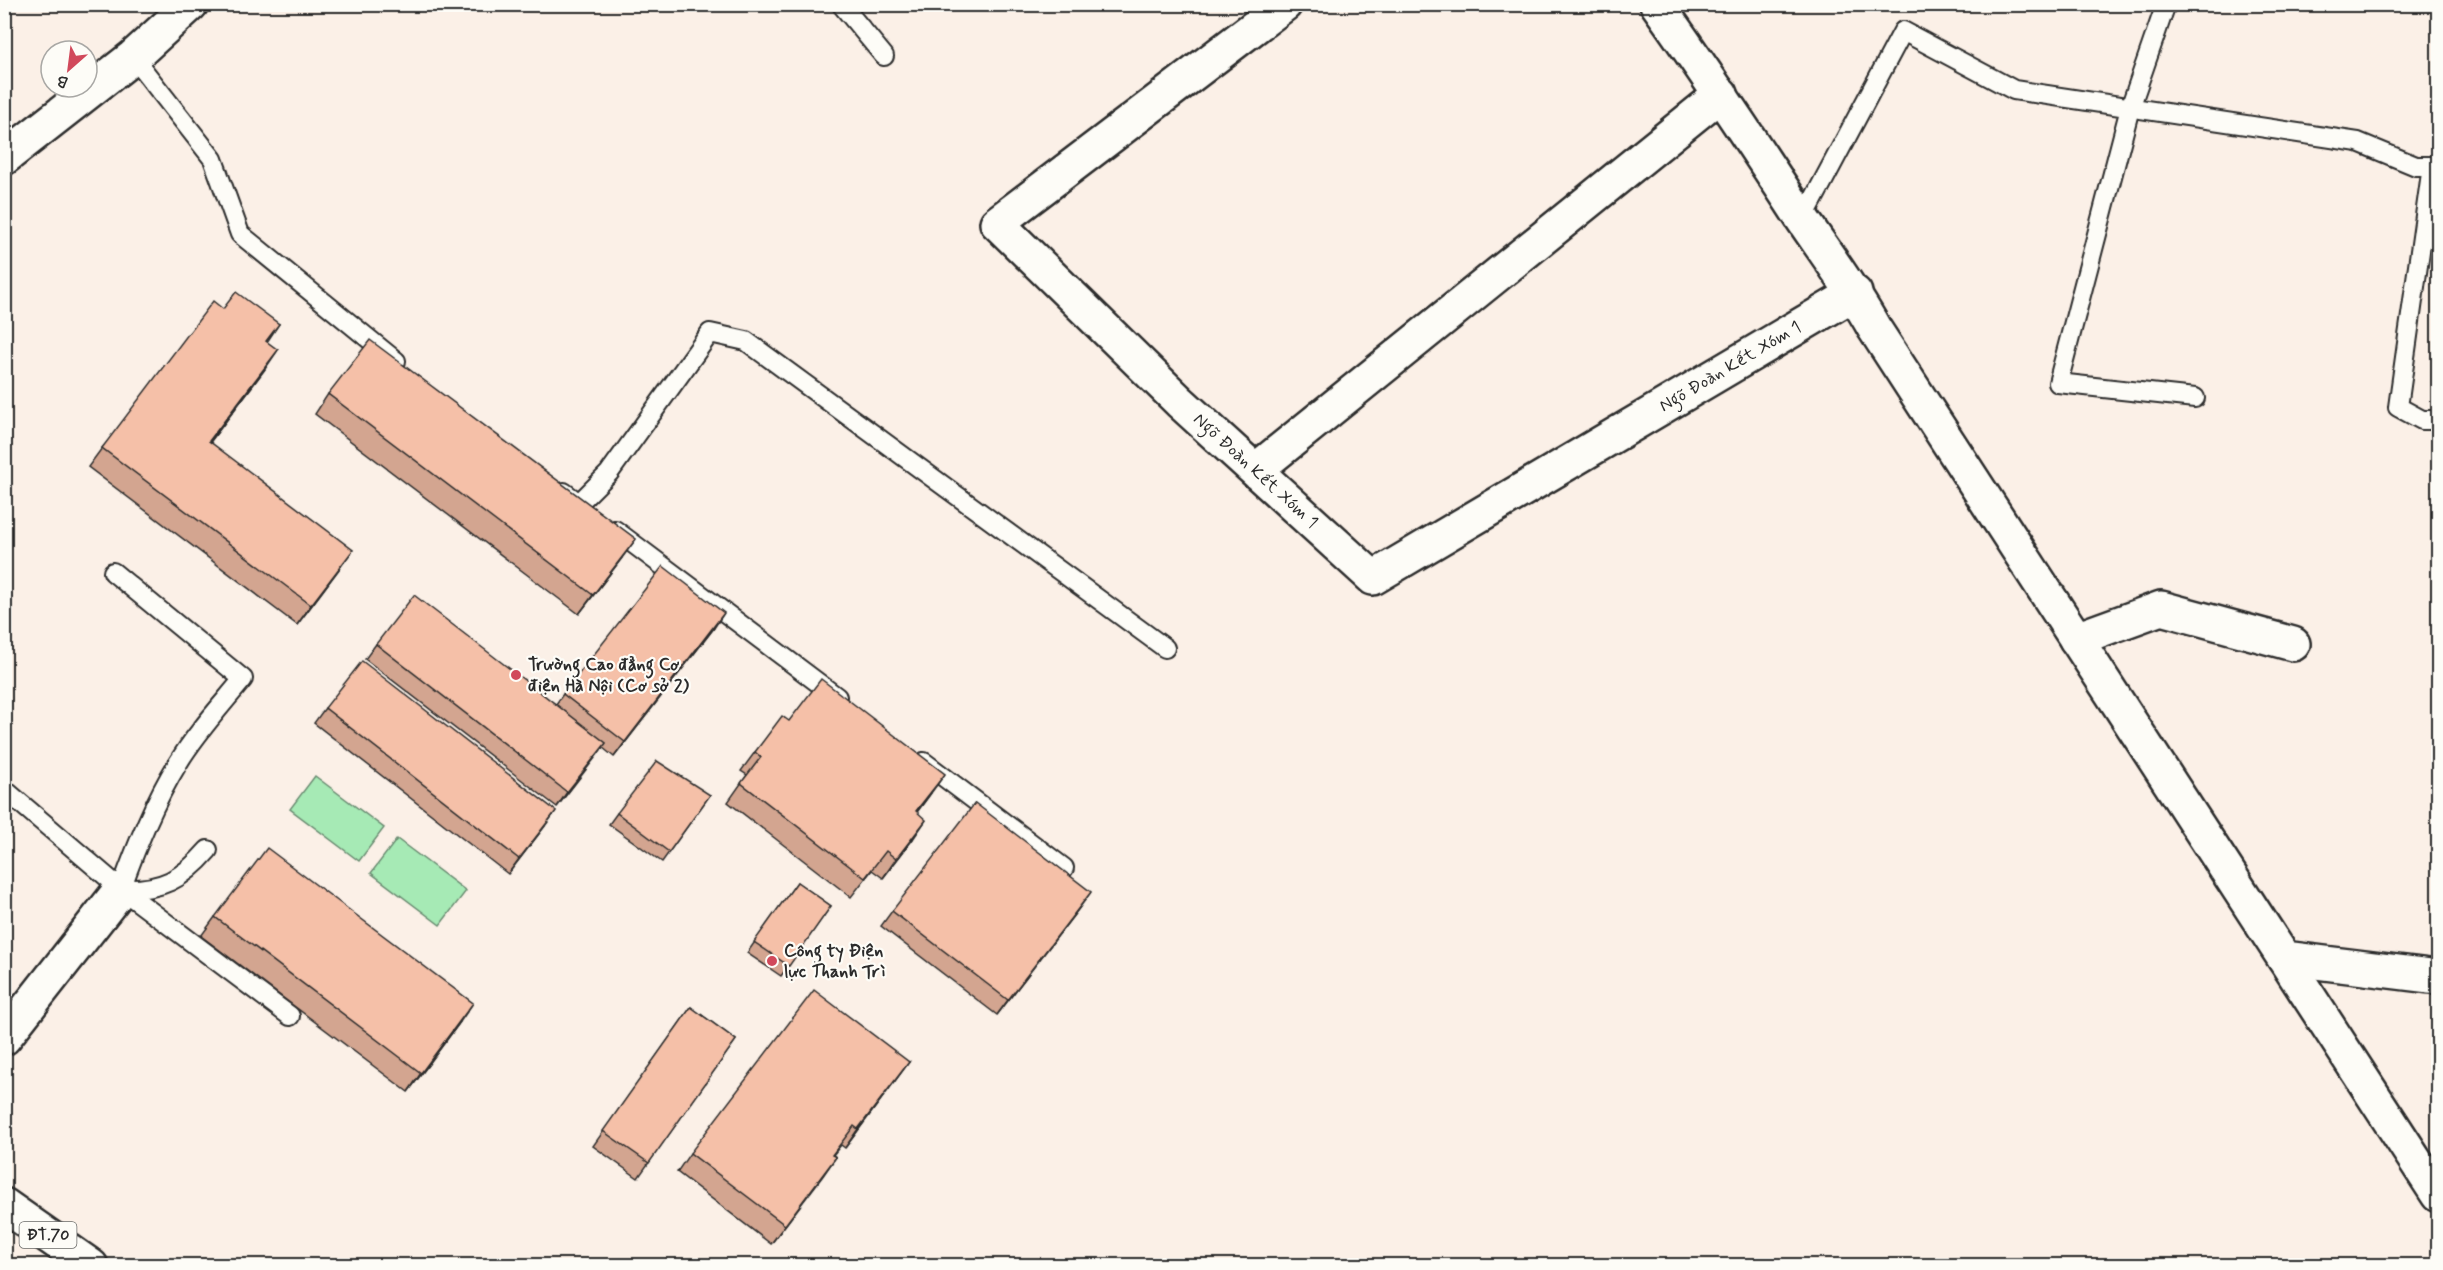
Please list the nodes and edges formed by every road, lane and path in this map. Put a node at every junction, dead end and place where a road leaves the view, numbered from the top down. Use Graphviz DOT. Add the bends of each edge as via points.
graph roads {
  1 [pos="191,4"];
  2 [pos="841,4"];
  3 [pos="1285,4"];
  4 [pos="1657,4"];
  5 [pos="2166,4"];
  6 [pos="884,56"];
  7 [pos="133,57"];
  8 [pos="1721,94"];
  9 [pos="2130,108"];
  10 [pos="4,158"];
  11 [pos="2435,166"];
  12 [pos="1803,219"];
  13 [pos="1855,293"];
  14 [pos="406,369"];
  15 [pos="2195,398"];
  16 [pos="2439,420"];
  17 [pos="1257,470"];
  18 [pos="553,485"];
  19 [pos="589,510"];
  20 [pos="113,572"];
  21 [pos="2076,639"];
  22 [pos="2293,644"];
  23 [pos="1165,648"];
  24 [pos="855,710"];
  25 [pos="912,753"];
  26 [pos="4,789"];
  27 [pos="208,850"];
  28 [pos="1064,868"];
  29 [pos="121,888"];
  30 [pos="2284,958"];
  31 [pos="2439,977"];
  32 [pos="290,1016"];
  33 [pos="4,1038"];
  34 [pos="2439,1196"];
  35 [pos="4,1205"];
  36 [pos="91,1266"];
  1 -- 7 [label="street"];
  2 -- 6 [label="lane"];
  3 -- 13 [label="street, Ngõ Đoàn Kết Xóm 1" via="997,223 1180,402 1372,578"];
  4 -- 8 [label="street"];
  5 -- 9 [label="lane"];
  7 -- 10 [label="street"];
  7 -- 14 [label="lane" via="213,159 240,234"];
  8 -- 12 [label="street"];
  8 -- 17 [label="street"];
  9 -- 11 [label="lane" via="2358,142 2416,166"];
  9 -- 12 [label="lane" via="2014,90 1903,31"];
  9 -- 15 [label="lane" via="2058,383"];
  11 -- 16 [label="lane" via="2398,407 2422,420"];
  12 -- 13 [label="street"];
  13 -- 21 [label="street"];
  18 -- 19 [label="lane"];
  19 -- 23 [label="lane" via="609,473 710,333 746,341"];
  19 -- 24 [label="lane"];
  20 -- 29 [label="lane" via="243,680 178,762 145,826"];
  21 -- 22 [label="street" via="2161,608"];
  21 -- 30 [label="street"];
  25 -- 28 [label="lane"];
  26 -- 29 [label="lane"];
  27 -- 29 [label="lane" via="194,867 176,879 140,890"];
  29 -- 32 [label="lane"];
  29 -- 33 [label="street"];
  30 -- 31 [label="street"];
  30 -- 34 [label="street"];
  35 -- 36 [label="street, ĐT.70"];
}
